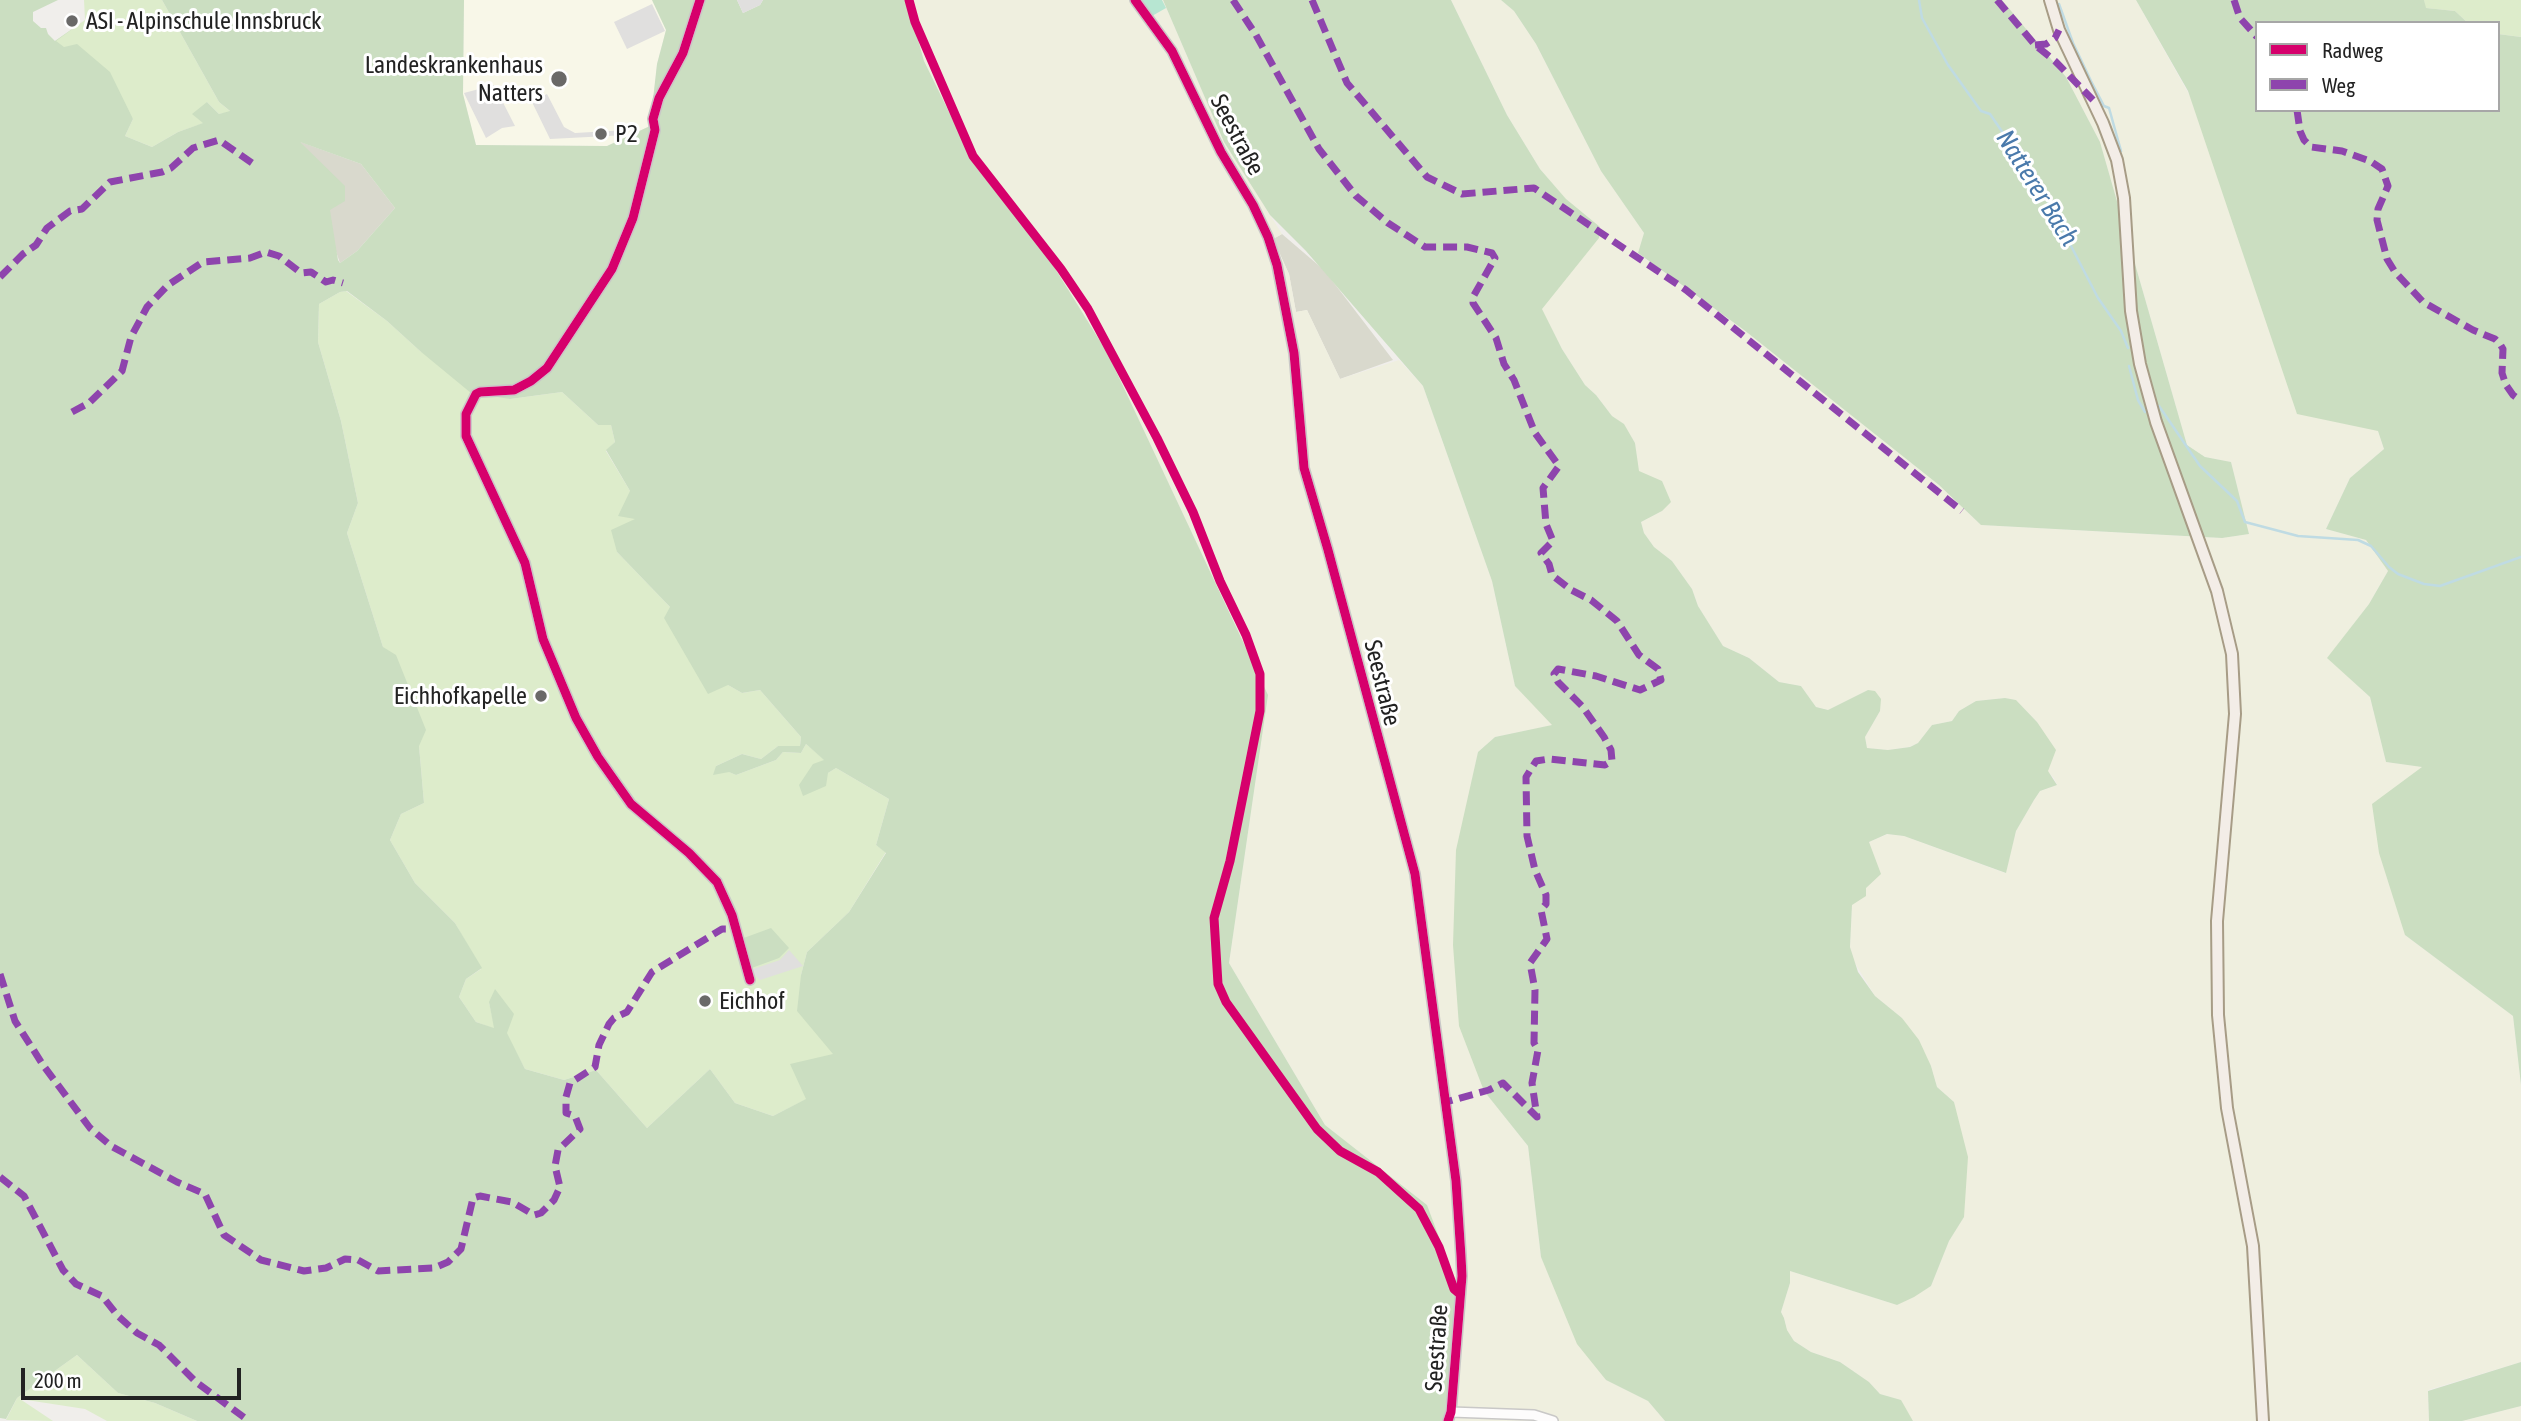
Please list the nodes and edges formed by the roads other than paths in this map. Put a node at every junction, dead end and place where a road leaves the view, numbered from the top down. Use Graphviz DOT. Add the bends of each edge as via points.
graph roads {
  1 [pos="700,0"];
  2 [pos="1135,0"];
  3 [pos="2050,0"];
  4 [pos="750,980"];
  5 [pos="1450,1416"];
  6 [pos="1553,1421"];
  7 [pos="2263,1421"];
  1 -- 4 [label="street" via="687,42 663,88 633,218 612,269 547,368 514,390 476,394 466,414 466,436 525,563 543,639 576,718 631,804 717,882 732,915"];
  2 -- 5 [label="street, Seestraße" via="1172,51 1268,237 1294,353 1304,468 1415,874 1454,1168 1461,1256"];
  3 -- 7 [label="main road" via="2117,160 2140,364 2217,591 2232,654 2235,714 2217,910 2217,1015 2229,1119 2253,1246"];
  5 -- 6 [label="street" via="1534,1415"];
}
